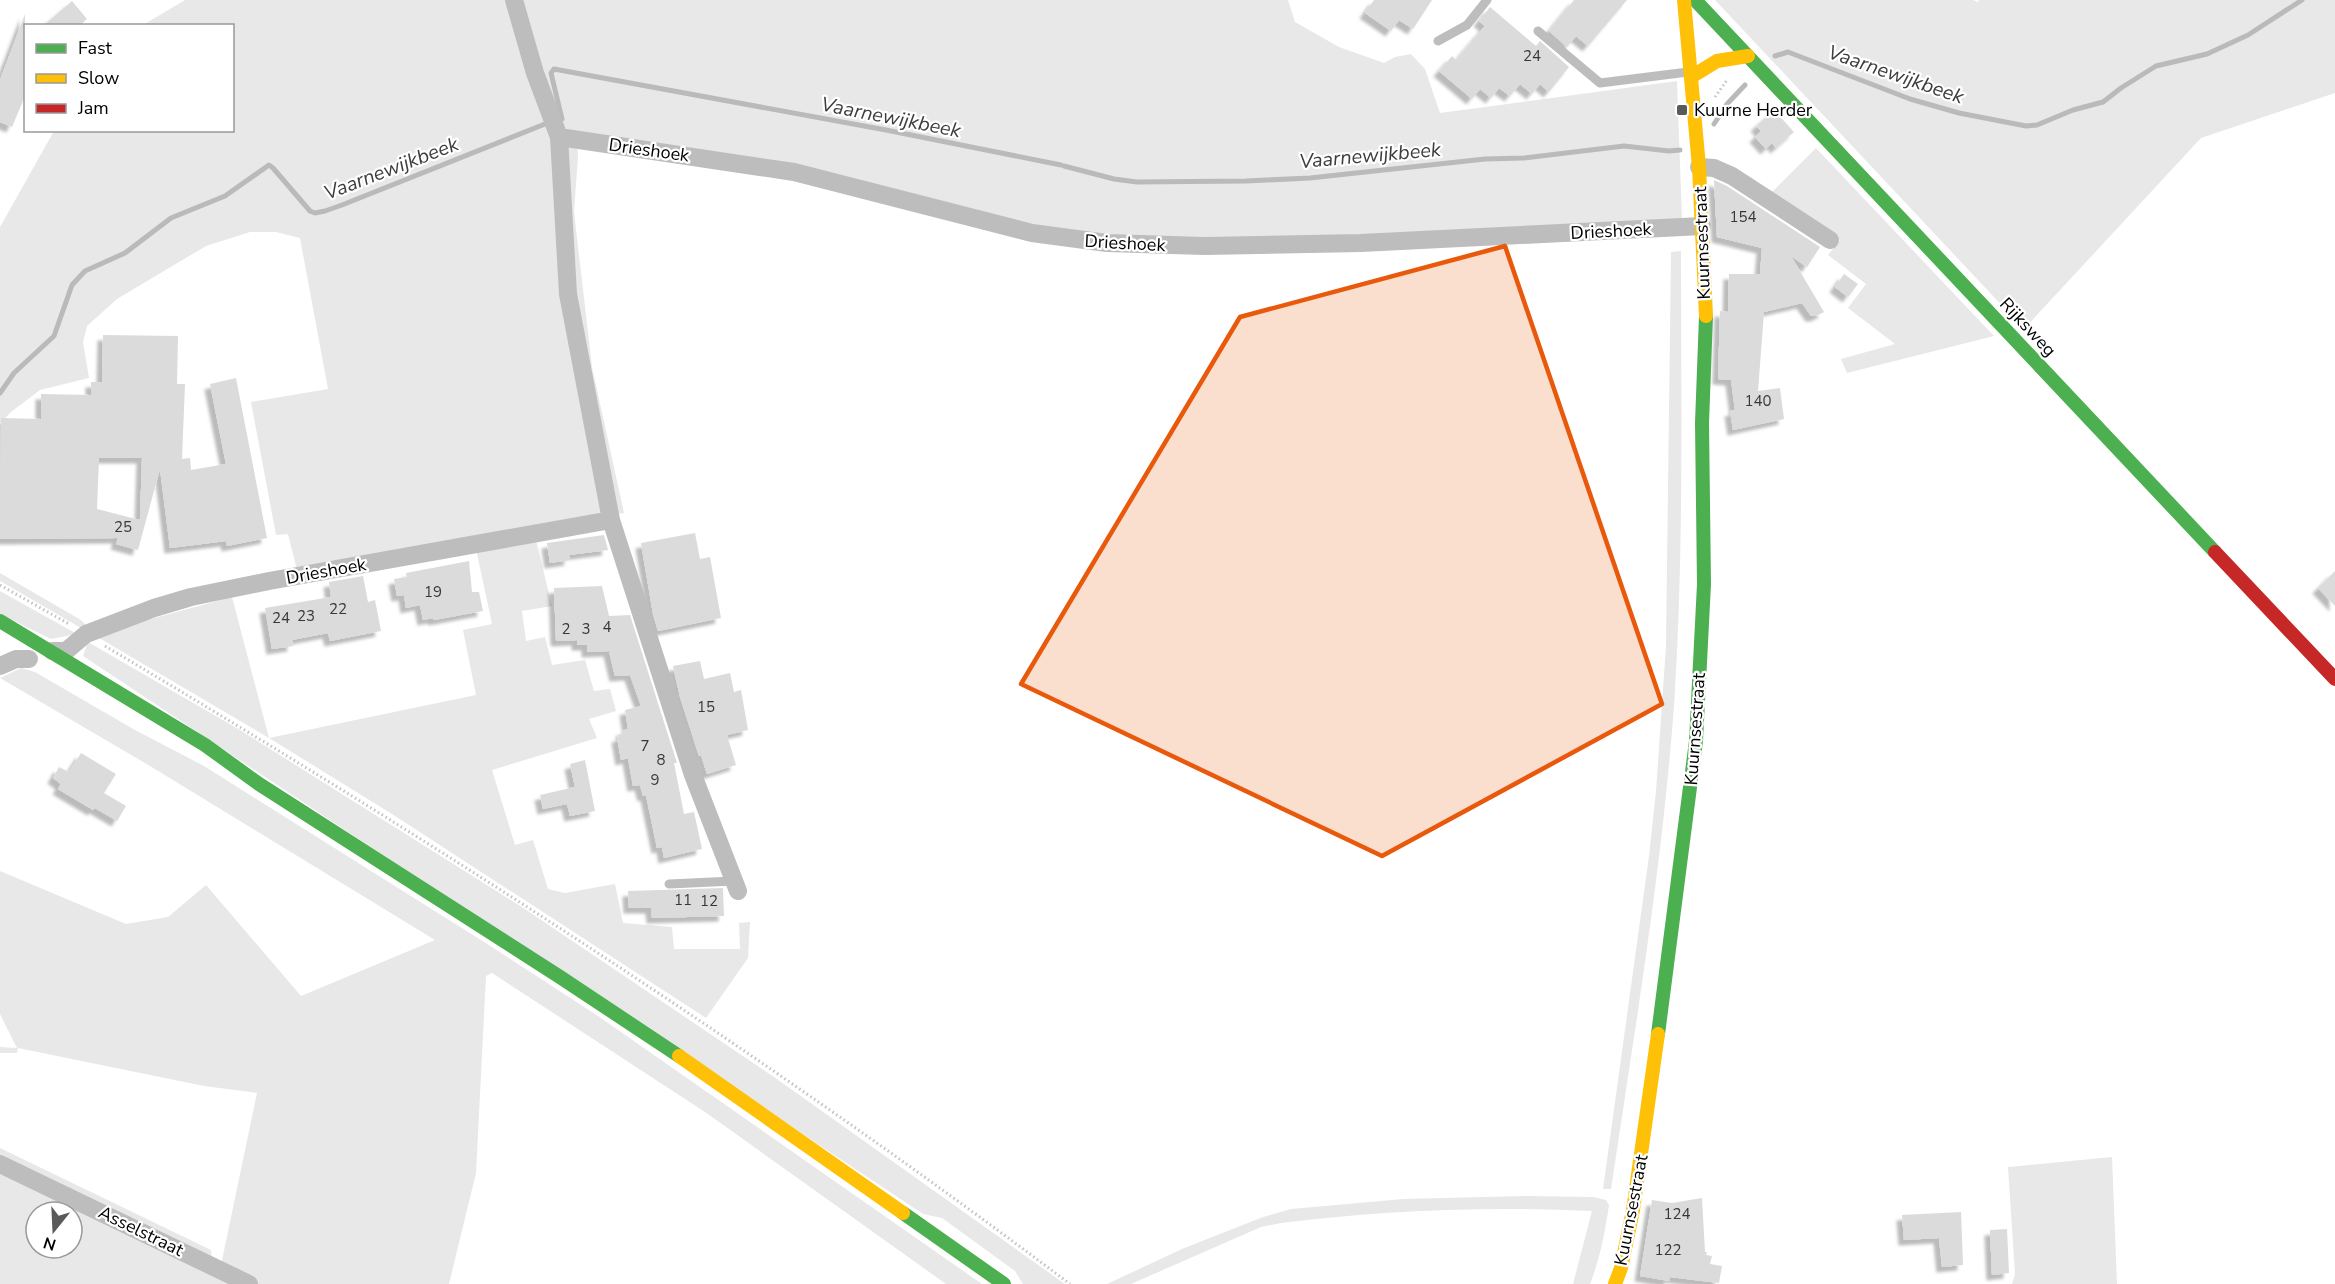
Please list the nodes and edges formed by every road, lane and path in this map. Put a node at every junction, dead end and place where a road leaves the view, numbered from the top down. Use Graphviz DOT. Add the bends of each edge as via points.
graph roads {
  1 [pos="514,0"];
  2 [pos="1487,0"];
  3 [pos="1684,0"];
  4 [pos="1695,0"];
  5 [pos="1538,31"];
  6 [pos="1438,41"];
  7 [pos="1748,56"];
  8 [pos="1691,75"];
  9 [pos="559,137"];
  10 [pos="1699,167"];
  11 [pos="1702,226"];
  12 [pos="1830,240"];
  13 [pos="611,520"];
  14 [pos="0,585"];
  15 [pos="0,621"];
  16 [pos="86,634"];
  17 [pos="10,648"];
  18 [pos="52,651"];
  19 [pos="34,662"];
  20 [pos="0,666"];
  21 [pos="2335,679"];
  22 [pos="165,737"];
  23 [pos="259,784"];
  24 [pos="669,884"];
  25 [pos="736,886"];
  26 [pos="0,1164"];
  27 [pos="249,1284"];
  28 [pos="1004,1284"];
  29 [pos="1070,1284"];
  30 [pos="1615,1284"];
  1 -- 9 [label="street"];
  2 -- 6 [label="lane" via="1467,25"];
  3 -- 8 [label="main road, Kuurnsestraat"];
  4 -- 7 [label="main road, Rijksweg"];
  5 -- 8 [label="lane" via="1600,83"];
  7 -- 8 [label="main road" via="1716,61"];
  7 -- 21 [label="main road, Rijksweg"];
  8 -- 10 [label="main road, Kuurnsestraat"];
  9 -- 11 [label="street, Drieshoek" via="794,171 1032,233 1107,243 1361,243"];
  9 -- 13 [label="street" via="567,294"];
  10 -- 11 [label="main road, Kuurnsestraat"];
  10 -- 12 [label="street, Kuurnsestraat" via="1732,176"];
  11 -- 30 [label="main road, Kuurnsestraat" via="1706,325 1702,423 1704,584 1696,741 1644,1137 1633,1210"];
  13 -- 16 [label="street, Drieshoek" via="191,597"];
  13 -- 25 [label="street" via="693,775"];
  14 -- 16 [label="path"];
  15 -- 18 [label="main road"];
  16 -- 18 [label="street, Drieshoek" via="66,651"];
  16 -- 29 [label="path" via="307,766 544,918 841,1118"];
  17 -- 19 [label="main road"];
  18 -- 19 [label="lane"];
  18 -- 23 [label="main road" via="205,745"];
  19 -- 20 [label="street" via="16,659"];
  22 -- 23 [label="main road"];
  23 -- 28 [label="main road" via="402,873 668,1049"];
  24 -- 25 [label="lane"];
  26 -- 27 [label="street, Asselstraat"];
}
